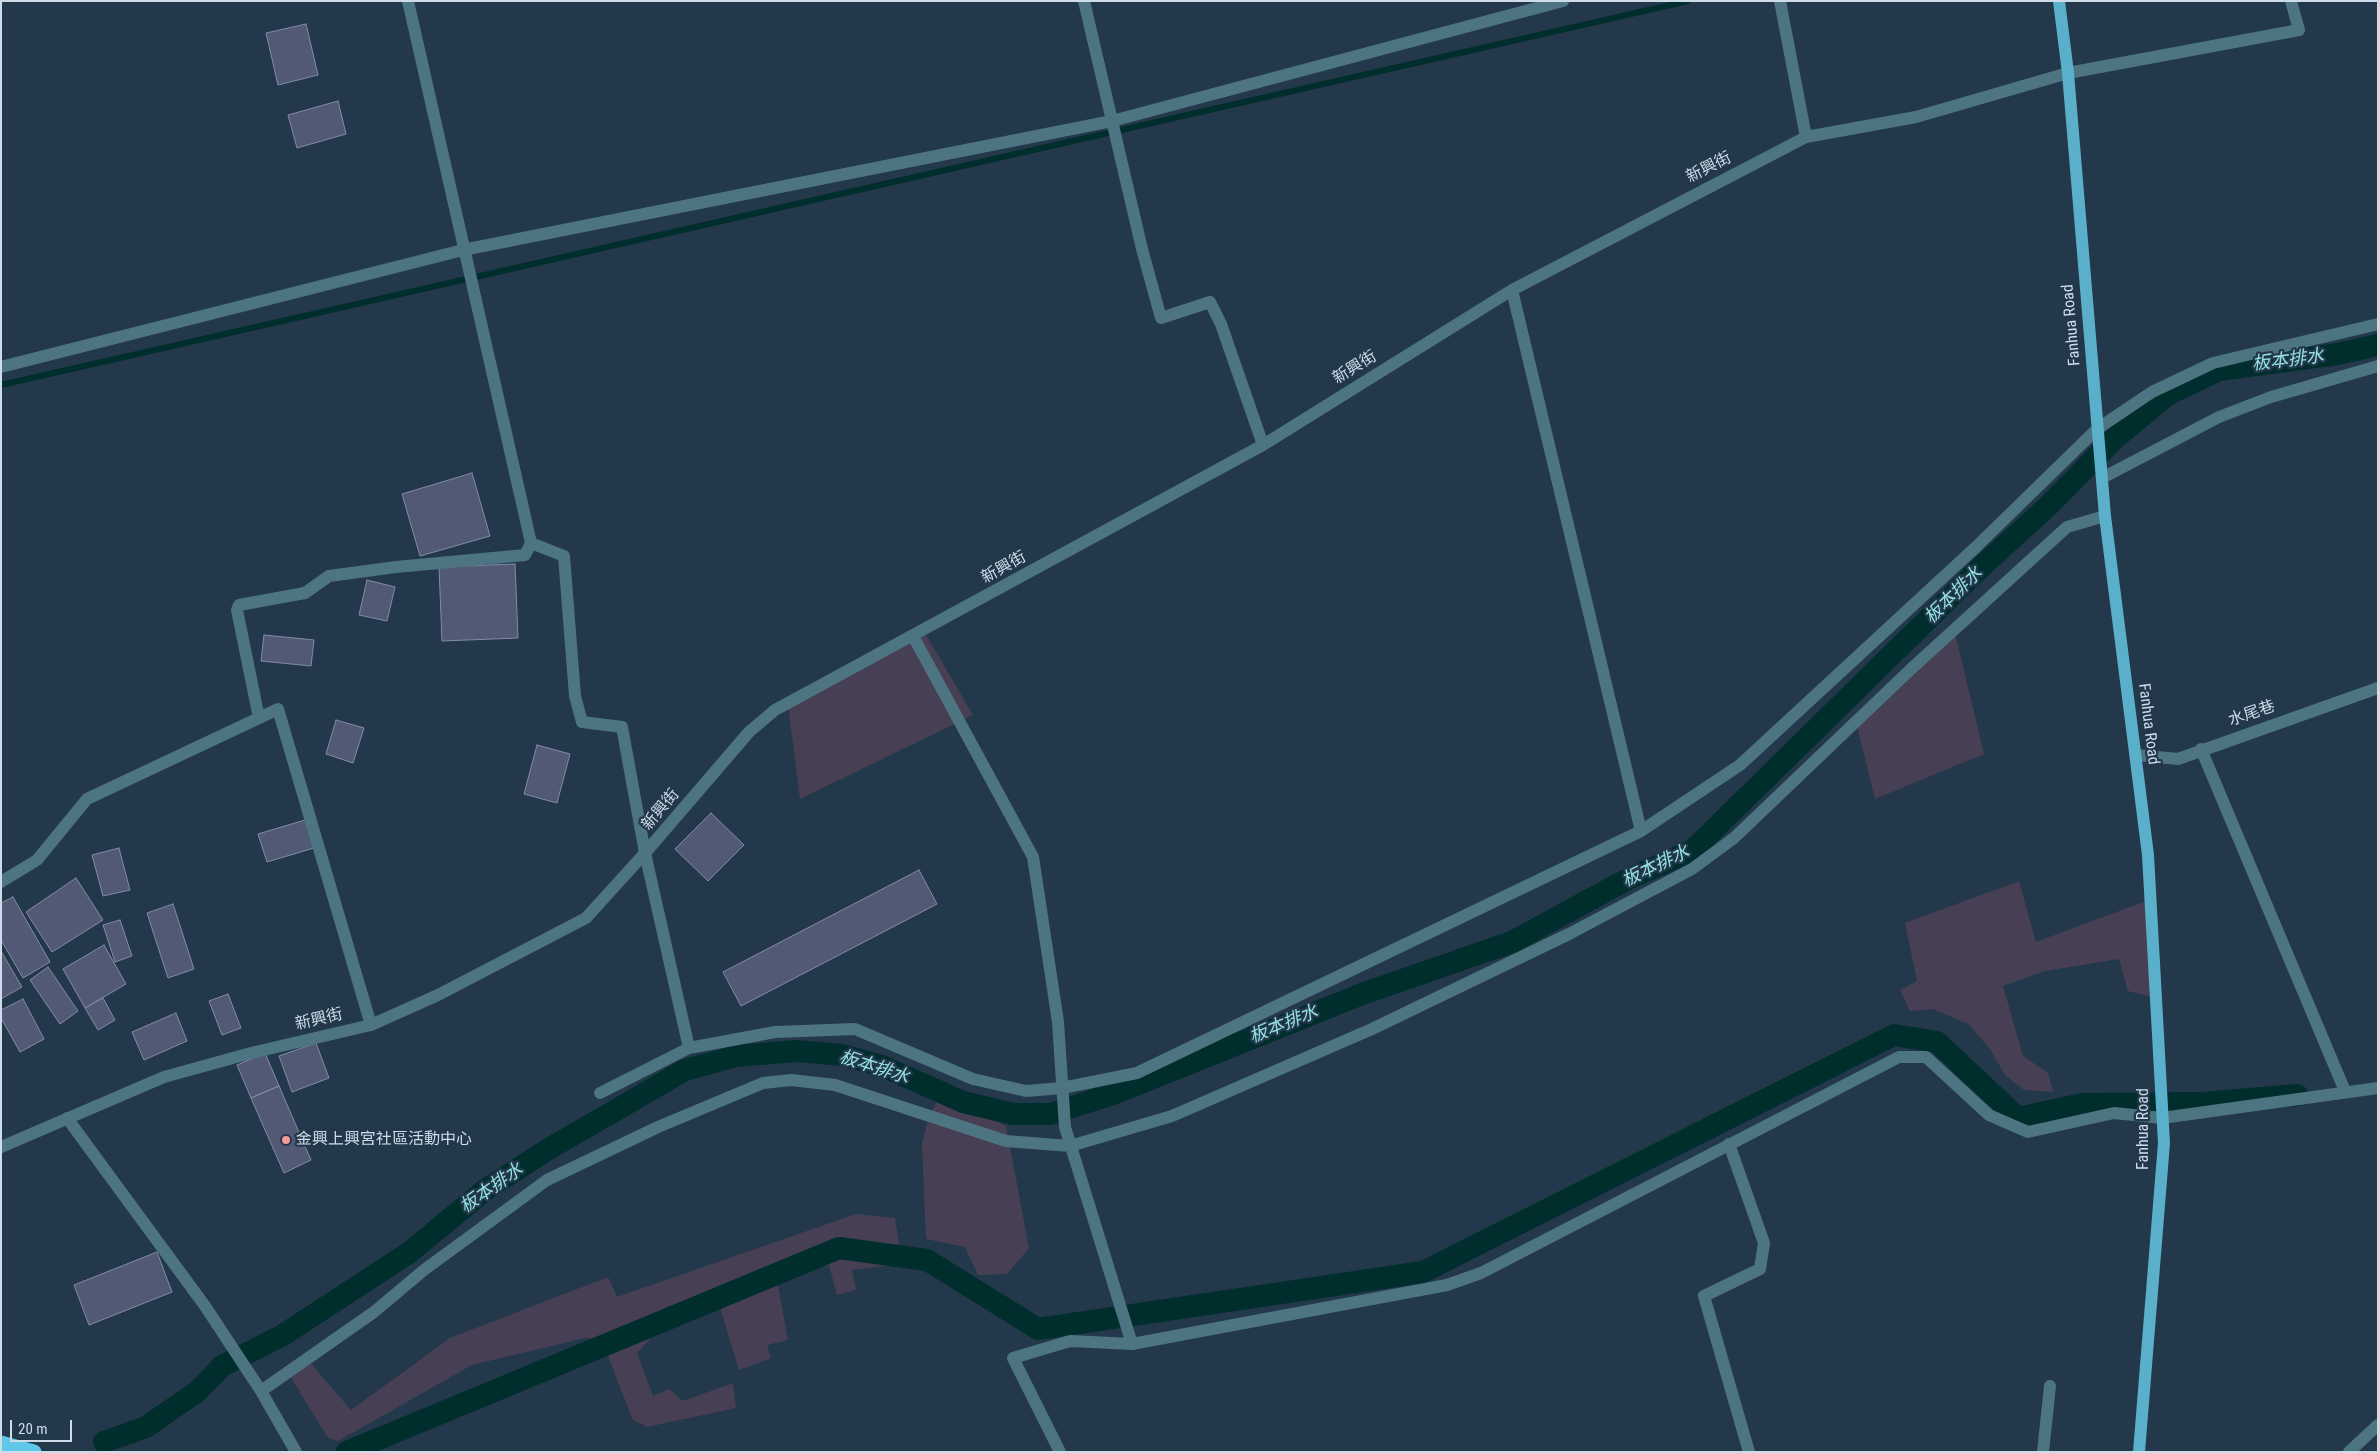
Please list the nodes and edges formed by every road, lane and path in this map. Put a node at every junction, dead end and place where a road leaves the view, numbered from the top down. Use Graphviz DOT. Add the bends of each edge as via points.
graph roads {
  1 [pos="408,1"];
  2 [pos="1084,1"];
  3 [pos="1563,1"];
  4 [pos="1780,1"];
  5 [pos="2059,1"];
  6 [pos="2291,1"];
  7 [pos="2068,73"];
  8 [pos="1112,120"];
  9 [pos="1806,138"];
  10 [pos="463,250"];
  11 [pos="1512,290"];
  12 [pos="2378,324"];
  13 [pos="2378,366"];
  14 [pos="1,367"];
  15 [pos="2097,429"];
  16 [pos="1263,445"];
  17 [pos="2102,478"];
  18 [pos="2105,516"];
  19 [pos="531,544"];
  20 [pos="913,636"];
  21 [pos="2378,688"];
  22 [pos="259,718"];
  23 [pos="2202,749"];
  24 [pos="2136,755"];
  25 [pos="1641,831"];
  26 [pos="645,853"];
  27 [pos="1,882"];
  28 [pos="371,1025"];
  29 [pos="689,1048"];
  30 [pos="1062,1088"];
  31 [pos="2378,1088"];
  32 [pos="2345,1091"];
  33 [pos="600,1093"];
  34 [pos="67,1118"];
  35 [pos="2162,1118"];
  36 [pos="1730,1144"];
  37 [pos="1070,1146"];
  38 [pos="1,1147"];
  39 [pos="1132,1344"];
  40 [pos="2050,1386"];
  41 [pos="261,1391"];
  42 [pos="2378,1425"];
  43 [pos="1,1443"];
  44 [pos="34,1452"];
  45 [pos="296,1452"];
  46 [pos="1060,1452"];
  47 [pos="1749,1452"];
  48 [pos="2043,1452"];
  49 [pos="2139,1452"];
  50 [pos="2349,1452"];
  1 -- 10 [label="street"];
  2 -- 8 [label="street"];
  3 -- 8 [label="street"];
  4 -- 9 [label="street"];
  5 -- 7 [label="main road, Fanhua Road"];
  6 -- 7 [label="street, 新興街" via="2298,30"];
  7 -- 9 [label="street, 新興街" via="1916,117"];
  7 -- 15 [label="main road, Fanhua Road"];
  8 -- 10 [label="street"];
  8 -- 16 [label="street" via="1161,318 1210,302 1221,324"];
  9 -- 11 [label="street, 新興街"];
  10 -- 14 [label="street"];
  10 -- 19 [label="street"];
  11 -- 16 [label="street, 新興街"];
  11 -- 25 [label="street"];
  12 -- 15 [label="street" via="2213,363 2152,392"];
  13 -- 17 [label="street" via="2271,397 2219,417"];
  15 -- 17 [label="main road, Fanhua Road"];
  15 -- 25 [label="street" via="1976,547 1740,765"];
  16 -- 20 [label="street, 新興街"];
  17 -- 18 [label="main road, Fanhua Road"];
  18 -- 24 [label="main road, Fanhua Road"];
  18 -- 37 [label="street" via="2067,527 1911,668 1734,838 1692,869 1569,934 1372,1029 1172,1116"];
  19 -- 22 [label="street" via="525,555 329,576 305,593 239,605 237,610"];
  19 -- 26 [label="street" via="564,556 575,696 582,722 622,727"];
  20 -- 26 [label="street, 新興街" via="769,716 749,732"];
  20 -- 30 [label="street" via="1033,857 1058,1022"];
  21 -- 23 [label="street, 水尾巷"];
  22 -- 27 [label="street" via="87,799 37,860"];
  22 -- 28 [label="street" via="278,709"];
  23 -- 24 [label="street, 水尾巷" via="2178,759"];
  23 -- 32 [label="street"];
  24 -- 35 [label="main road, Fanhua Road" via="2148,855"];
  25 -- 30 [label="street" via="1137,1073"];
  26 -- 28 [label="street, 新興街" via="586,918 438,995"];
  26 -- 29 [label="street"];
  28 -- 34 [label="street, 新興街" via="164,1077"];
  29 -- 30 [label="street" via="775,1032 855,1029 973,1079 1026,1091"];
  29 -- 33 [label="street"];
  30 -- 37 [label="street" via="1064,1127"];
  31 -- 32 [label="street"];
  32 -- 35 [label="street"];
  34 -- 38 [label="street, 新興街"];
  34 -- 41 [label="street" via="205,1306"];
  35 -- 36 [label="street" via="2114,1114 2028,1132 1989,1114 1926,1057 1899,1057"];
  35 -- 49 [label="main road, Fanhua Road" via="2164,1143"];
  36 -- 39 [label="street" via="1481,1273 1447,1285"];
  36 -- 47 [label="street" via="1764,1243 1763,1252 1760,1269 1704,1296"];
  37 -- 39 [label="street"];
  37 -- 41 [label="street" via="1006,1141 836,1085 791,1080 762,1083 658,1126 548,1180 424,1270 374,1312"];
  39 -- 46 [label="street" via="1070,1341 1013,1358"];
  40 -- 48 [label="street"];
  41 -- 45 [label="street"];
  42 -- 50 [label="street"];
  43 -- 44 [label="highway"];
}
